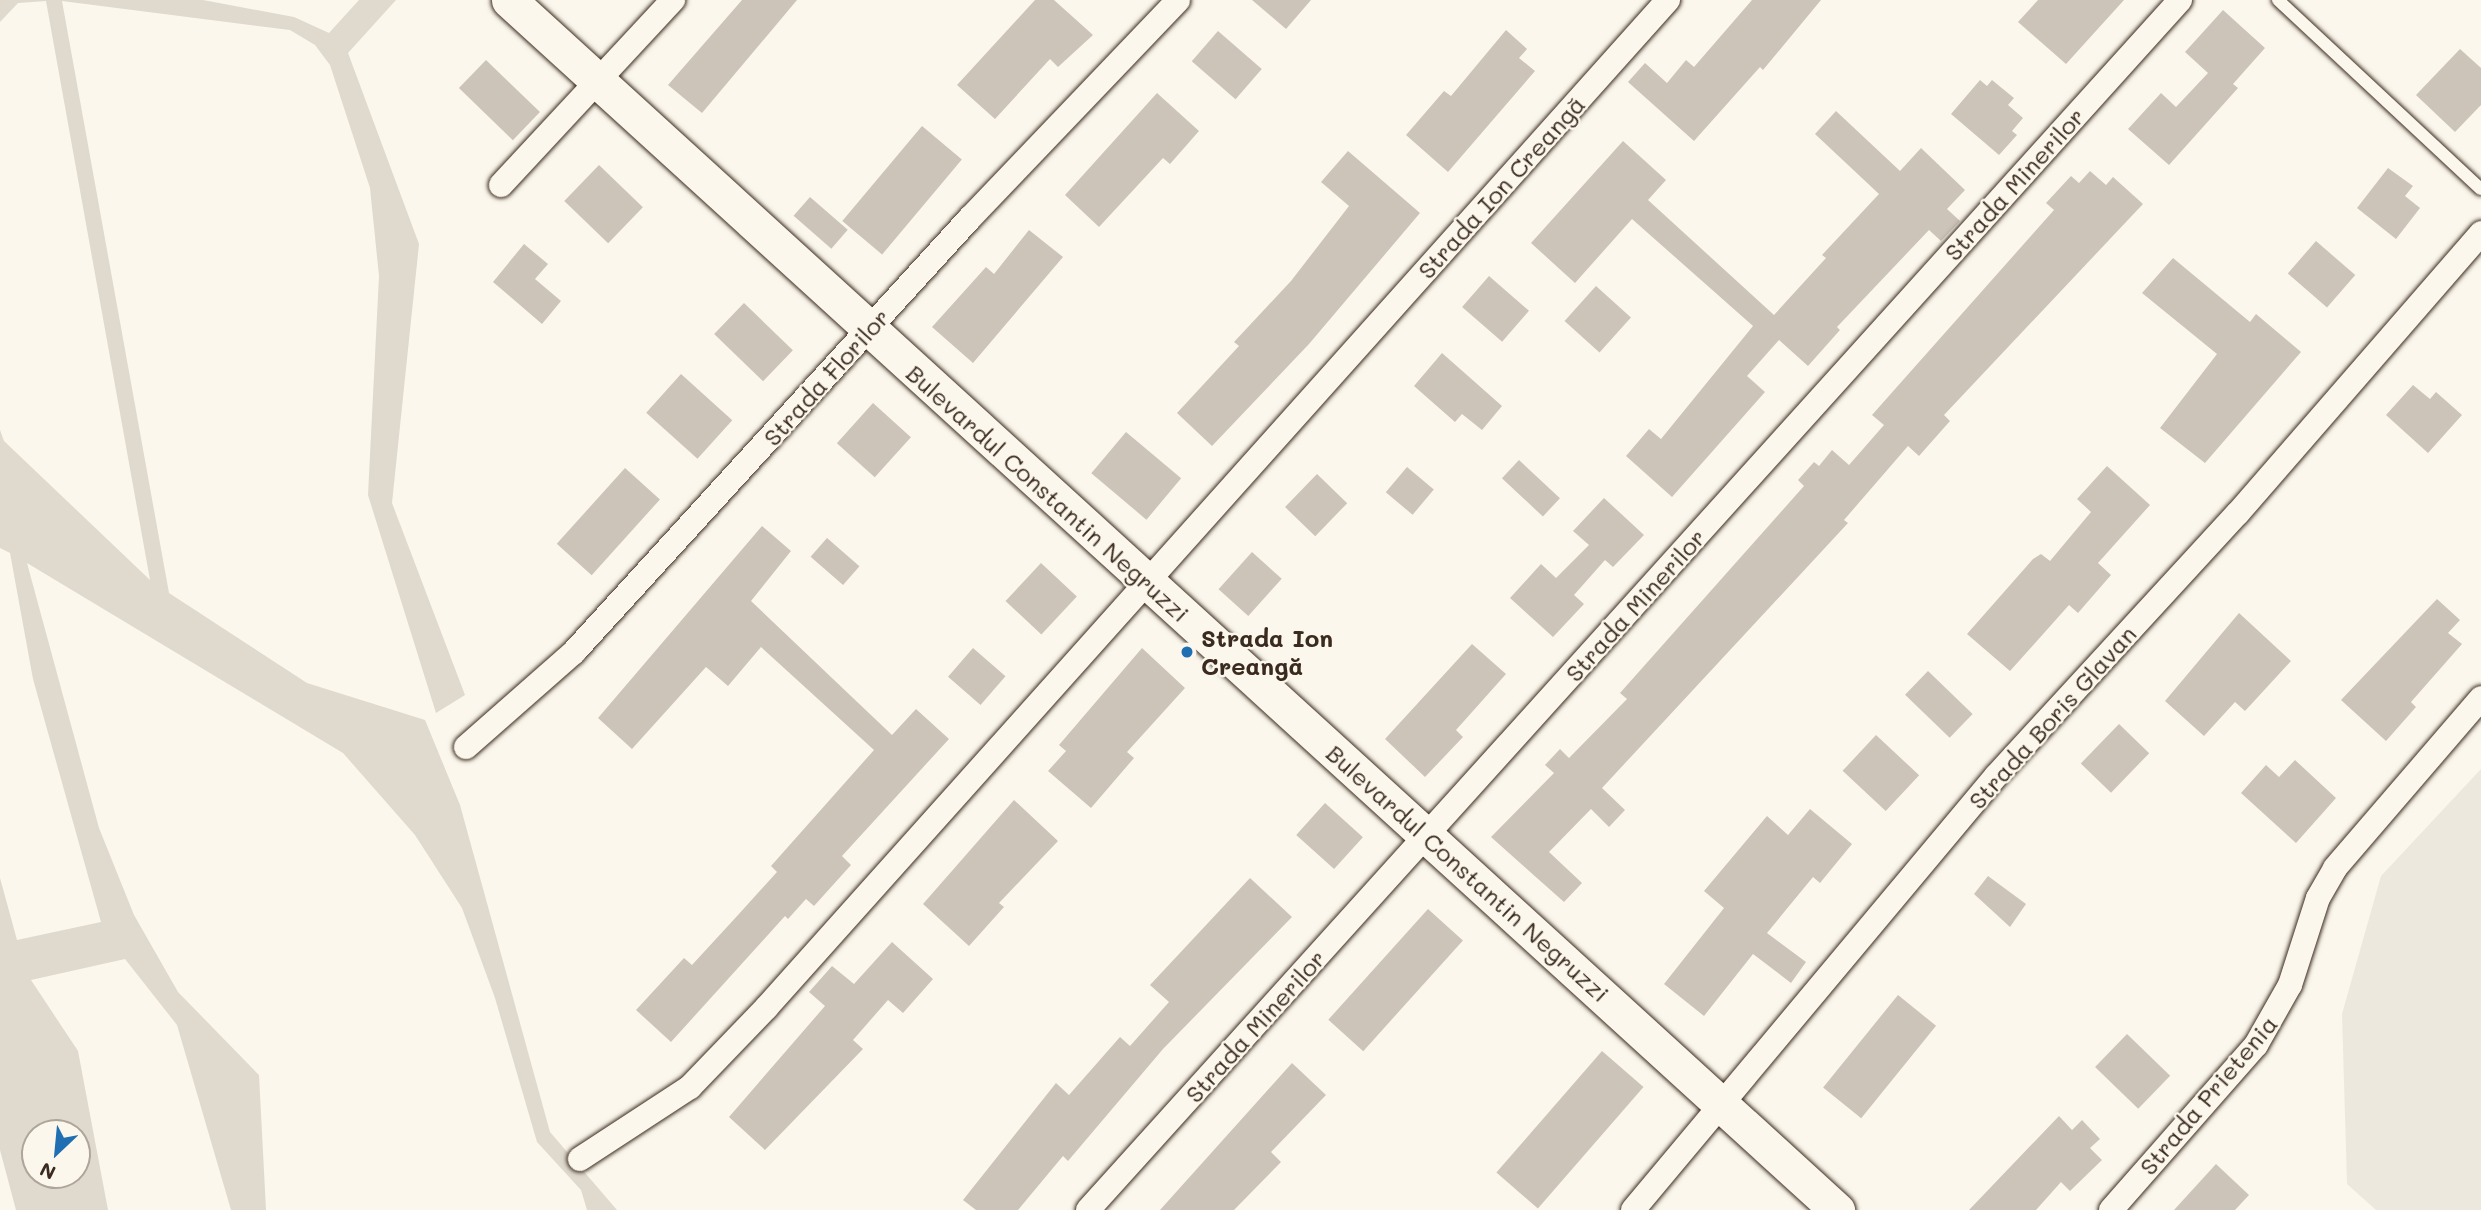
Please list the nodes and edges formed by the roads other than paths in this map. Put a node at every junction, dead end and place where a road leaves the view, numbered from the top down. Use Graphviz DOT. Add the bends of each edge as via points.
graph roads {
  1 [pos="509,0"];
  2 [pos="673,0"];
  3 [pos="1178,0"];
  4 [pos="1668,0"];
  5 [pos="2180,0"];
  6 [pos="2278,0"];
  7 [pos="598,83"];
  8 [pos="501,186"];
  9 [pos="2481,189"];
  10 [pos="2481,233"];
  11 [pos="870,330"];
  12 [pos="1148,584"];
  13 [pos="2481,698"];
  14 [pos="466,747"];
  15 [pos="1428,835"];
  16 [pos="1723,1105"];
  17 [pos="580,1159"];
  18 [pos="1088,1210"];
  19 [pos="1633,1210"];
  20 [pos="1837,1210"];
  21 [pos="2111,1210"];
  1 -- 7 [label="street, Bulevardul Constantin Negruzzi"];
  2 -- 7 [label="street"];
  3 -- 11 [label="street, Strada Florilor"];
  4 -- 12 [label="street, Strada Ion Creangă"];
  5 -- 15 [label="street, Strada Minerilor"];
  6 -- 9 [label="lane"];
  7 -- 8 [label="street"];
  7 -- 11 [label="street, Bulevardul Constantin Negruzzi"];
  10 -- 16 [label="street, Strada Boris Glavan" via="2238,513 1996,776"];
  11 -- 12 [label="street, Bulevardul Constantin Negruzzi"];
  11 -- 14 [label="street, Strada Florilor" via="574,652"];
  12 -- 15 [label="street, Bulevardul Constantin Negruzzi"];
  12 -- 17 [label="street, Strada Ion Creangă" via="690,1087"];
  13 -- 21 [label="street, Strada Prietenia" via="2335,868 2318,898 2290,985 2256,1045"];
  15 -- 16 [label="street, Bulevardul Constantin Negruzzi"];
  15 -- 18 [label="street, Strada Minerilor"];
  16 -- 19 [label="street, Strada Boris Glavan"];
  16 -- 20 [label="street, Bulevardul Constantin Negruzzi"];
}
